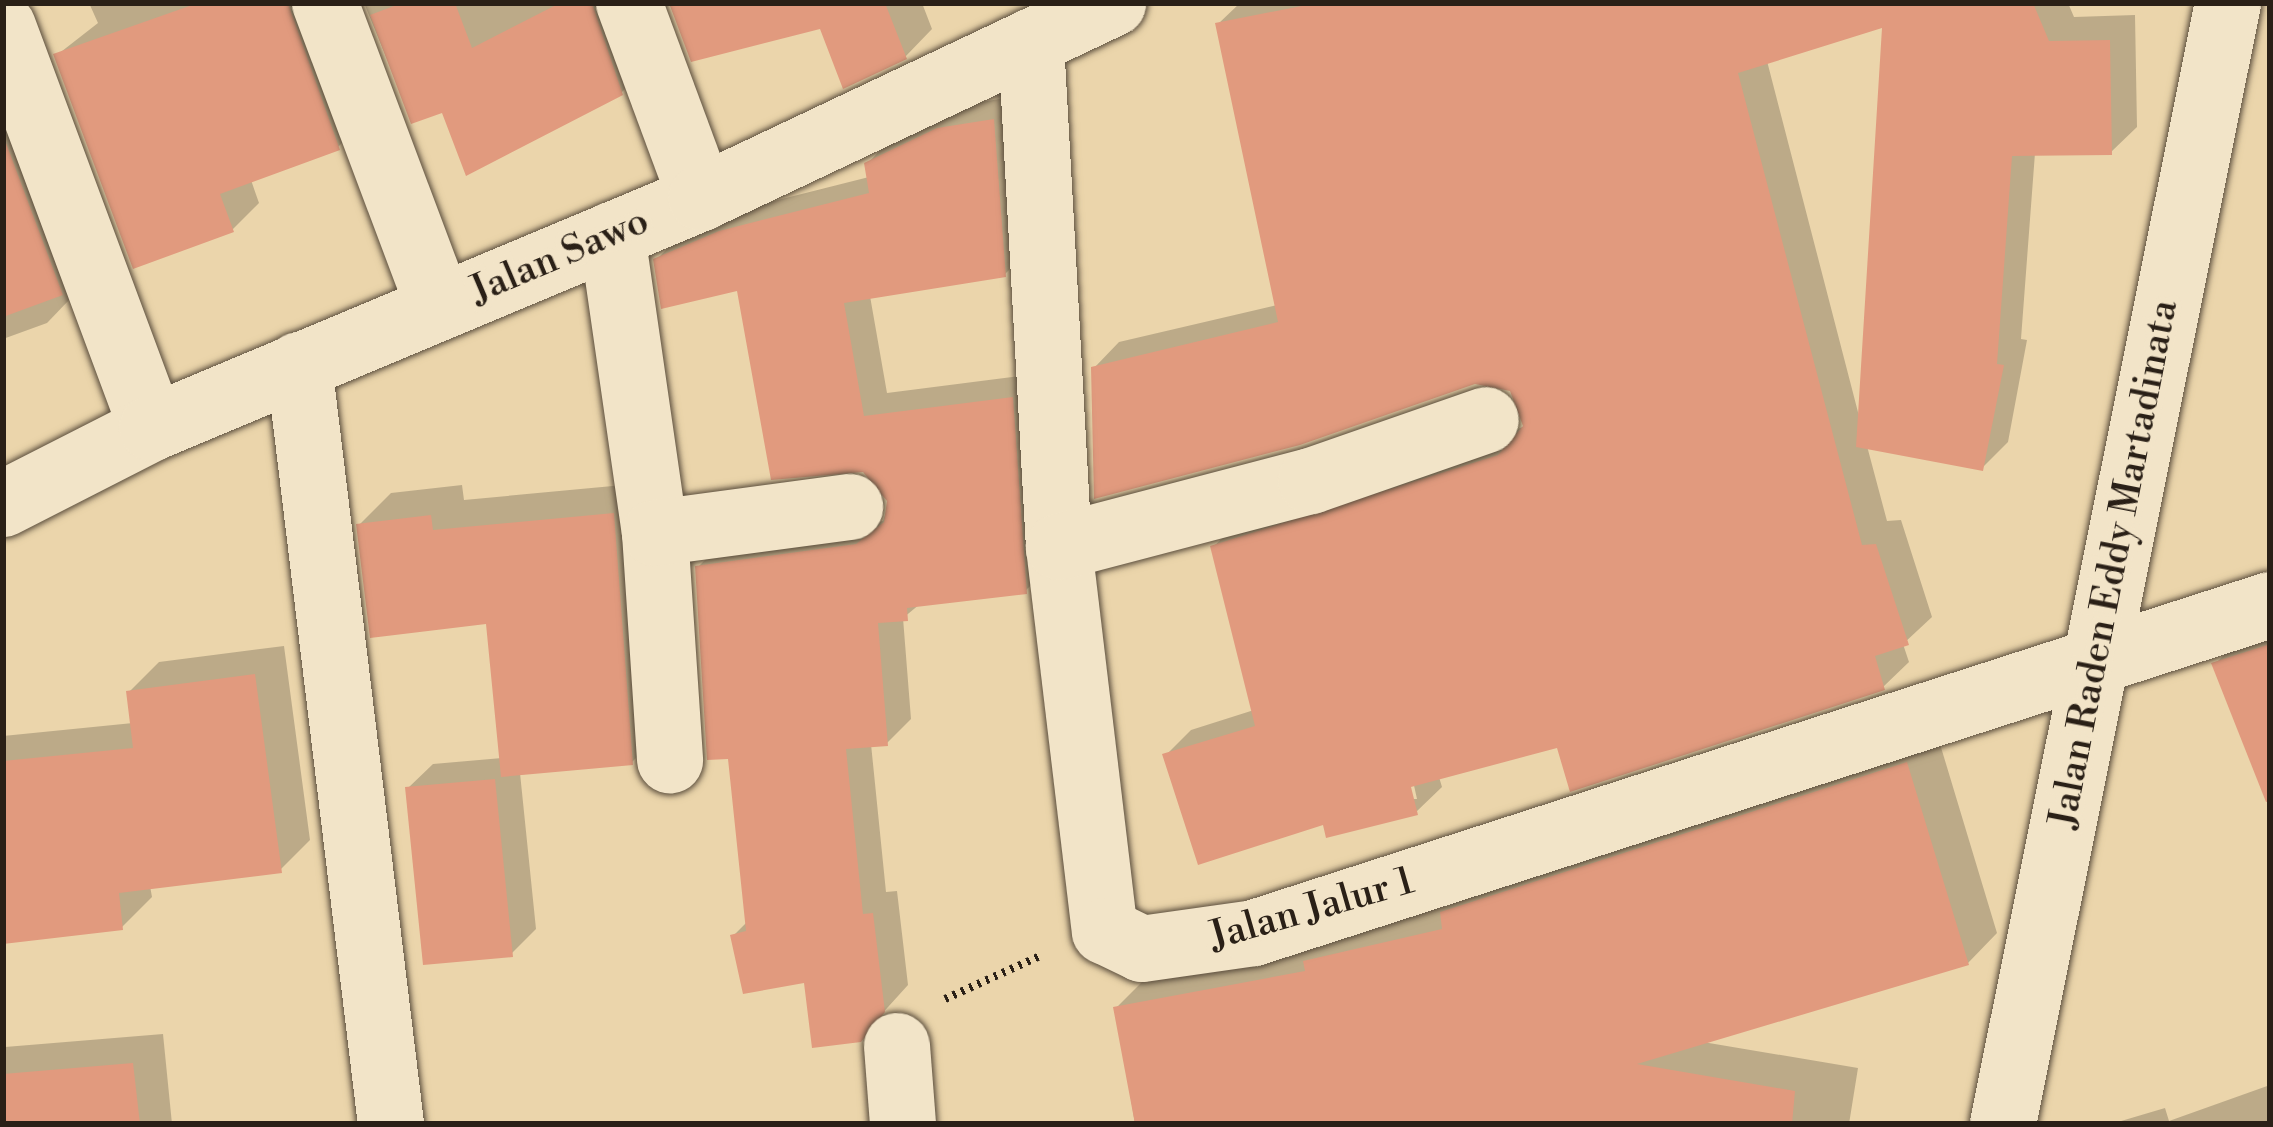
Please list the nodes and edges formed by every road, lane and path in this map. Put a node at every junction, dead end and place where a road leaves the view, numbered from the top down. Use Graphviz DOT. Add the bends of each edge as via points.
graph roads {
  1 [pos="325,3"];
  2 [pos="629,3"];
  3 [pos="1113,3"];
  4 [pos="2228,3"];
  5 [pos="3,27"];
  6 [pos="1007,33"];
  7 [pos="700,198"];
  8 [pos="612,235"];
  9 [pos="439,308"];
  10 [pos="299,365"];
  11 [pos="1486,420"];
  12 [pos="152,428"];
  13 [pos="3,504"];
  14 [pos="850,507"];
  15 [pos="655,533"];
  16 [pos="1058,547"];
  17 [pos="2270,605"];
  18 [pos="2096,663"];
  19 [pos="670,760"];
  20 [pos="1105,931"];
  21 [pos="897,1046"];
  22 [pos="391,1124"];
  23 [pos="903,1124"];
  24 [pos="2003,1124"];
  1 -- 9 [label="street"];
  2 -- 7 [label="street"];
  3 -- 6 [label="street, Jalan Sawo"];
  4 -- 18 [label="street, Jalan Raden Eddy Martadinata"];
  5 -- 12 [label="street"];
  6 -- 7 [label="street, Jalan Sawo"];
  6 -- 16 [label="street"];
  7 -- 8 [label="street, Jalan Sawo"];
  8 -- 9 [label="street, Jalan Sawo"];
  8 -- 15 [label="street"];
  9 -- 10 [label="street, Jalan Sawo"];
  10 -- 12 [label="street, Jalan Sawo"];
  10 -- 22 [label="street"];
  11 -- 16 [label="street" via="1311,481"];
  12 -- 13 [label="street, Jalan Sawo"];
  14 -- 15 [label="street"];
  15 -- 19 [label="street"];
  16 -- 20 [label="street"];
  17 -- 18 [label="street, Jalan Jalur 1"];
  18 -- 20 [label="street, Jalan Jalur 1" via="1254,933 1142,949"];
  18 -- 24 [label="street, Jalan Raden Eddy Martadinata"];
  20 -- 21 [label="path" via="957,988"];
  21 -- 23 [label="street"];
}
